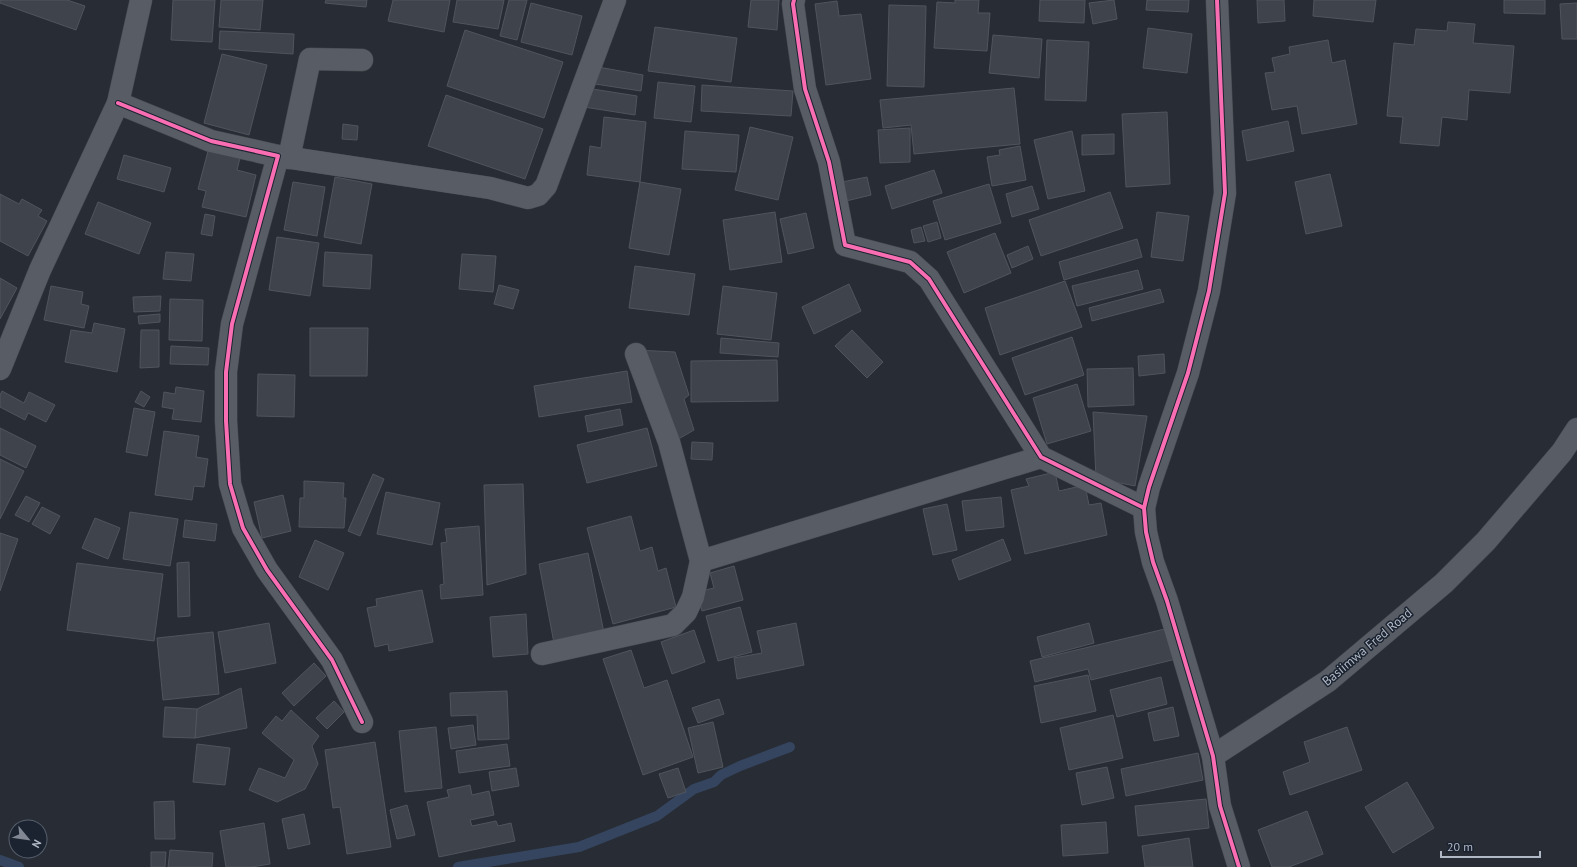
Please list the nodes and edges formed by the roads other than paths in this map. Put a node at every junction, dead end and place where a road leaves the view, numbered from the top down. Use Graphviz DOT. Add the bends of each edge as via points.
graph roads {
  1 [pos="141,0"];
  2 [pos="615,0"];
  3 [pos="794,0"];
  4 [pos="1218,0"];
  5 [pos="362,60"];
  6 [pos="118,103"];
  7 [pos="284,157"];
  8 [pos="636,354"];
  9 [pos="0,369"];
  10 [pos="1577,429"];
  11 [pos="1041,457"];
  12 [pos="1144,508"];
  13 [pos="701,561"];
  14 [pos="542,654"];
  15 [pos="362,722"];
  16 [pos="1212,756"];
  17 [pos="1239,867"];
  1 -- 6 [label="street"];
  2 -- 7 [label="street" via="546,186 538,195 528,198 490,188"];
  3 -- 11 [label="street" via="804,89 829,162 845,246 910,262 929,279"];
  4 -- 12 [label="street" via="1225,192 1209,291 1188,374 1148,487"];
  5 -- 7 [label="street" via="310,59"];
  6 -- 7 [label="street" via="211,141"];
  6 -- 9 [label="street" via="40,270"];
  7 -- 15 [label="street" via="232,324 226,372 230,484 243,528 267,570 332,660"];
  8 -- 13 [label="street" via="669,442"];
  10 -- 16 [label="street, Basiimwa Fred Road" via="1562,452 1486,541 1444,582 1328,681"];
  11 -- 12 [label="street"];
  11 -- 13 [label="street"];
  12 -- 16 [label="street" via="1153,562 1167,601"];
  13 -- 14 [label="street" via="693,597 686,612 673,625"];
  16 -- 17 [label="street" via="1220,806"];
}
